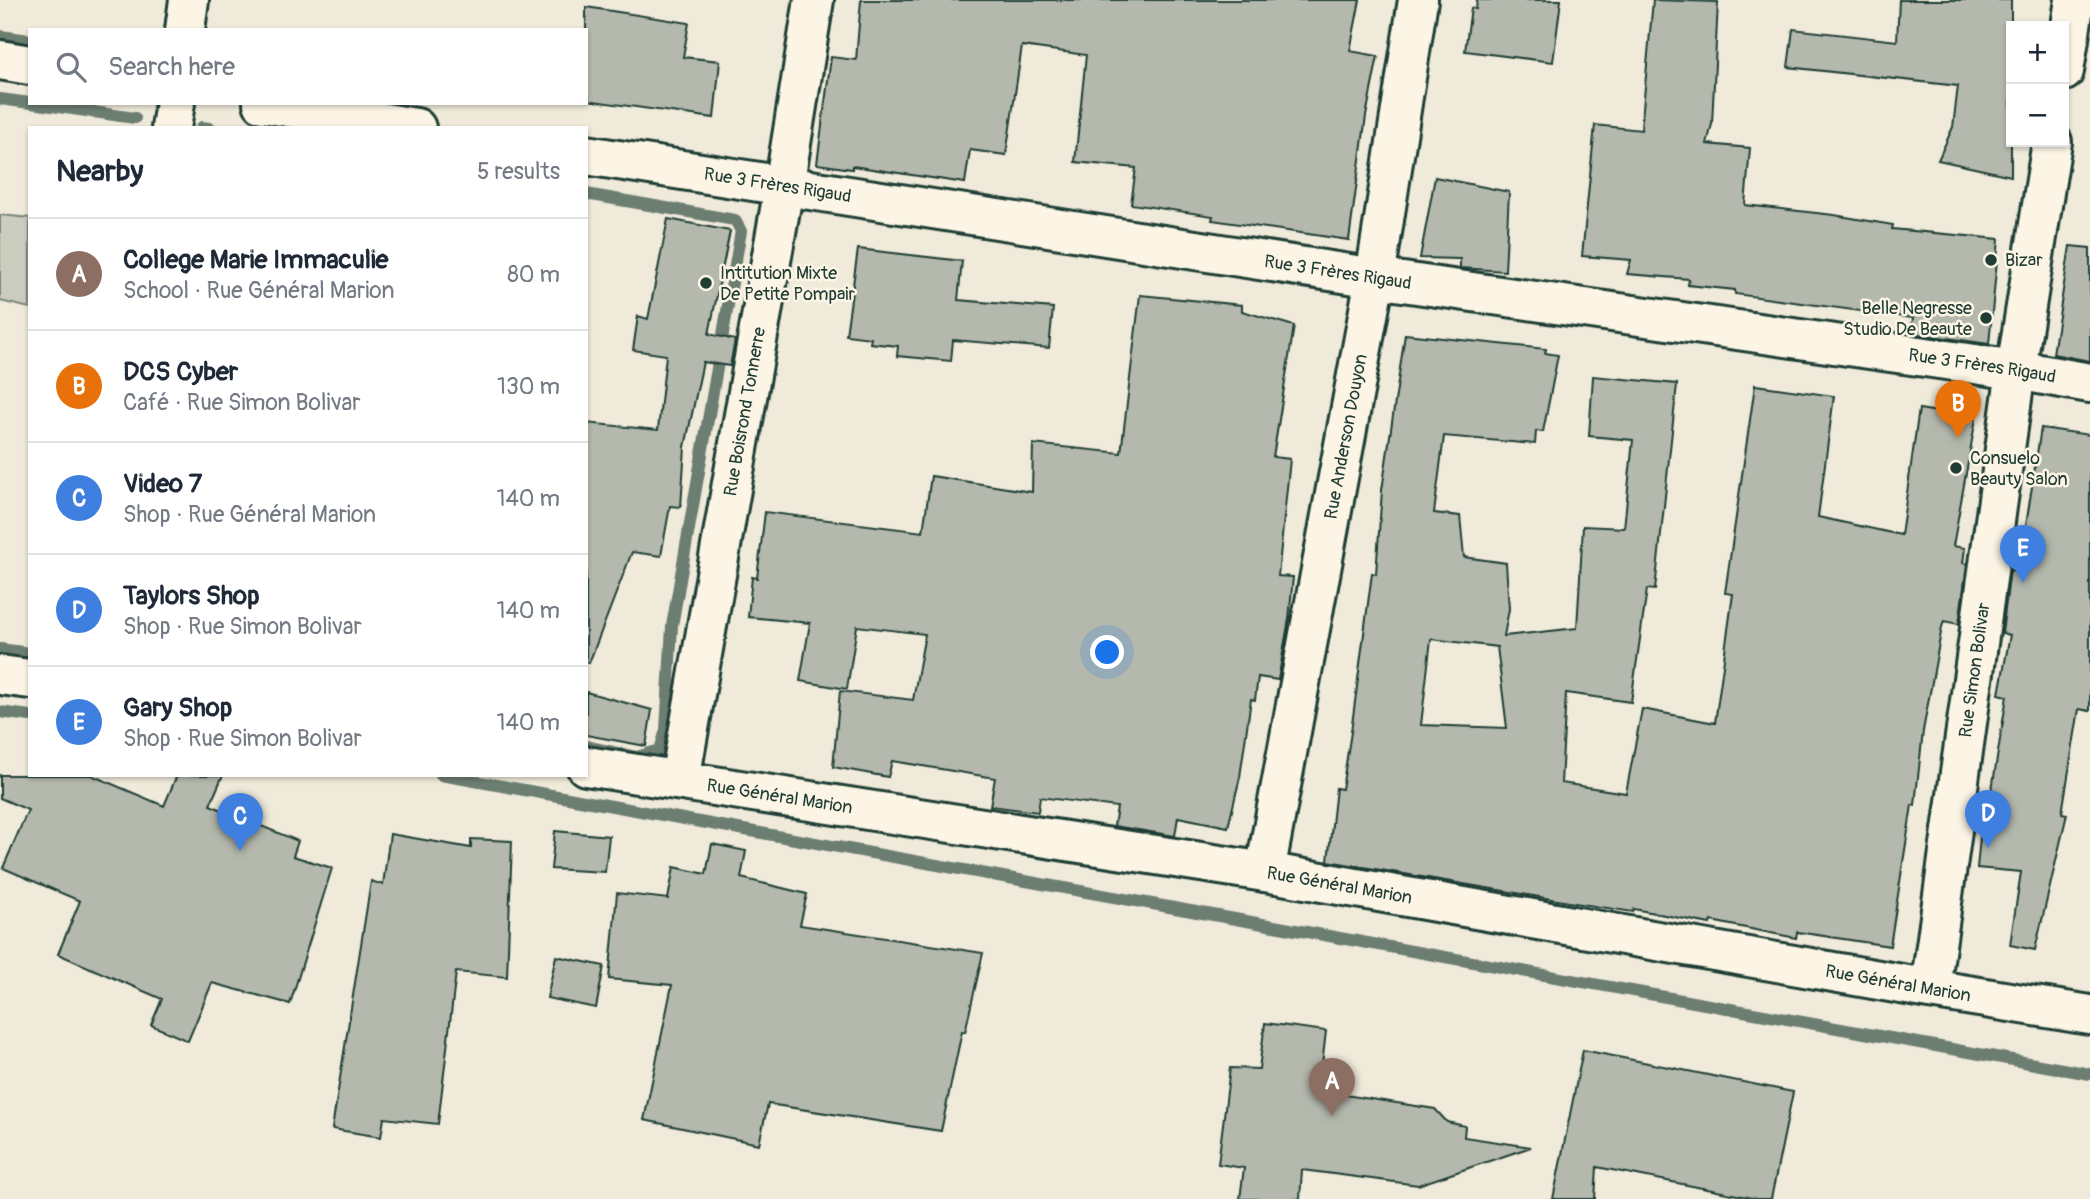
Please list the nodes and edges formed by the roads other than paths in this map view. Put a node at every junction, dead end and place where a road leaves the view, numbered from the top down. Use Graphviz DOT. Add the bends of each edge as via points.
graph roads {
  1 [pos="189,0"];
  2 [pos="814,0"];
  3 [pos="1418,0"];
  4 [pos="2075,0"];
  5 [pos="185,28"];
  6 [pos="2069,39"];
  7 [pos="0,60"];
  8 [pos="28,65"];
  9 [pos="175,105"];
  10 [pos="275,105"];
  11 [pos="172,126"];
  12 [pos="404,126"];
  13 [pos="2051,147"];
  14 [pos="588,155"];
  15 [pos="784,187"];
  16 [pos="1375,278"];
  17 [pos="2016,370"];
  18 [pos="2090,383"];
  19 [pos="0,674"];
  20 [pos="28,679"];
  21 [pos="588,766"];
  22 [pos="680,780"];
  23 [pos="1265,872"];
  24 [pos="1930,989"];
  25 [pos="2090,1015"];
  1 -- 5 [label="street"];
  2 -- 15 [label="street, Rue Boisrond Tonnerre"];
  3 -- 16 [label="street, Rue Anderson Douyon"];
  4 -- 6 [label="street"];
  7 -- 8 [label="street"];
  9 -- 11 [label="street"];
  10 -- 12 [label="street"];
  13 -- 17 [label="street, Rue Simon Bolivar"];
  14 -- 15 [label="street, Rue 3 Frères Rigaud"];
  15 -- 16 [label="street, Rue 3 Frères Rigaud"];
  15 -- 22 [label="street, Rue Boisrond Tonnerre"];
  16 -- 17 [label="street, Rue 3 Frères Rigaud"];
  16 -- 23 [label="street, Rue Anderson Douyon"];
  17 -- 18 [label="street, Rue 3 Frères Rigaud"];
  17 -- 24 [label="street, Rue Simon Bolivar"];
  19 -- 20 [label="street"];
  21 -- 22 [label="street, Rue Général Marion"];
  22 -- 23 [label="street, Rue Général Marion"];
  23 -- 24 [label="street, Rue Général Marion"];
  24 -- 25 [label="street, Rue Général Marion"];
}
